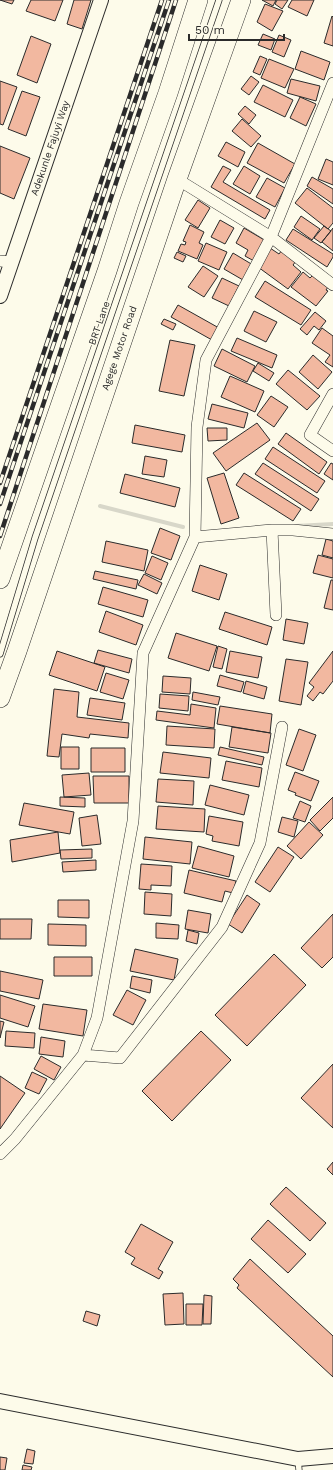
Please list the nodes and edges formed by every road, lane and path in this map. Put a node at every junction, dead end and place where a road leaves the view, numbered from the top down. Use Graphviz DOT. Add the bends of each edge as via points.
graph roads {
  1 [pos="101,0"];
  2 [pos="198,0"];
  3 [pos="219,0"];
  4 [pos="241,0"];
  5 [pos="333,83"];
  6 [pos="176,179"];
  7 [pos="271,237"];
  8 [pos="6,262"];
  9 [pos="333,285"];
  10 [pos="0,296"];
  11 [pos="333,394"];
  12 [pos="333,450"];
  13 [pos="272,530"];
  14 [pos="333,534"];
  15 [pos="195,537"];
  16 [pos="0,579"];
  17 [pos="276,615"];
  18 [pos="0,654"];
  19 [pos="0,698"];
  20 [pos="282,727"];
  21 [pos="83,1055"];
  22 [pos="0,1154"];
  23 [pos="0,1401"];
  24 [pos="333,1456"];
  25 [pos="299,1465"];
  1 -- 8 [label="street, Adekunle Fajuyi Way"];
  2 -- 16 [label="highway"];
  3 -- 18 [label="lane, BRT Lane" via="38,530"];
  4 -- 6 [label="highway, Agege Motor Road"];
  5 -- 7 [label="street"];
  6 -- 7 [label="street"];
  6 -- 19 [label="highway, Agege Motor Road"];
  7 -- 9 [label="street"];
  7 -- 15 [label="street" via="206,360 196,427"];
  8 -- 10 [label="street, Adekunle Fajuyi Way"];
  11 -- 12 [label="street" via="310,435"];
  13 -- 14 [label="street"];
  13 -- 15 [label="street"];
  13 -- 17 [label="street"];
  15 -- 21 [label="street" via="143,653 133,821 97,1018"];
  20 -- 21 [label="street" via="260,843 222,927 120,1058"];
  21 -- 22 [label="street"];
  23 -- 25 [label="street"];
  24 -- 25 [label="street"];
}
